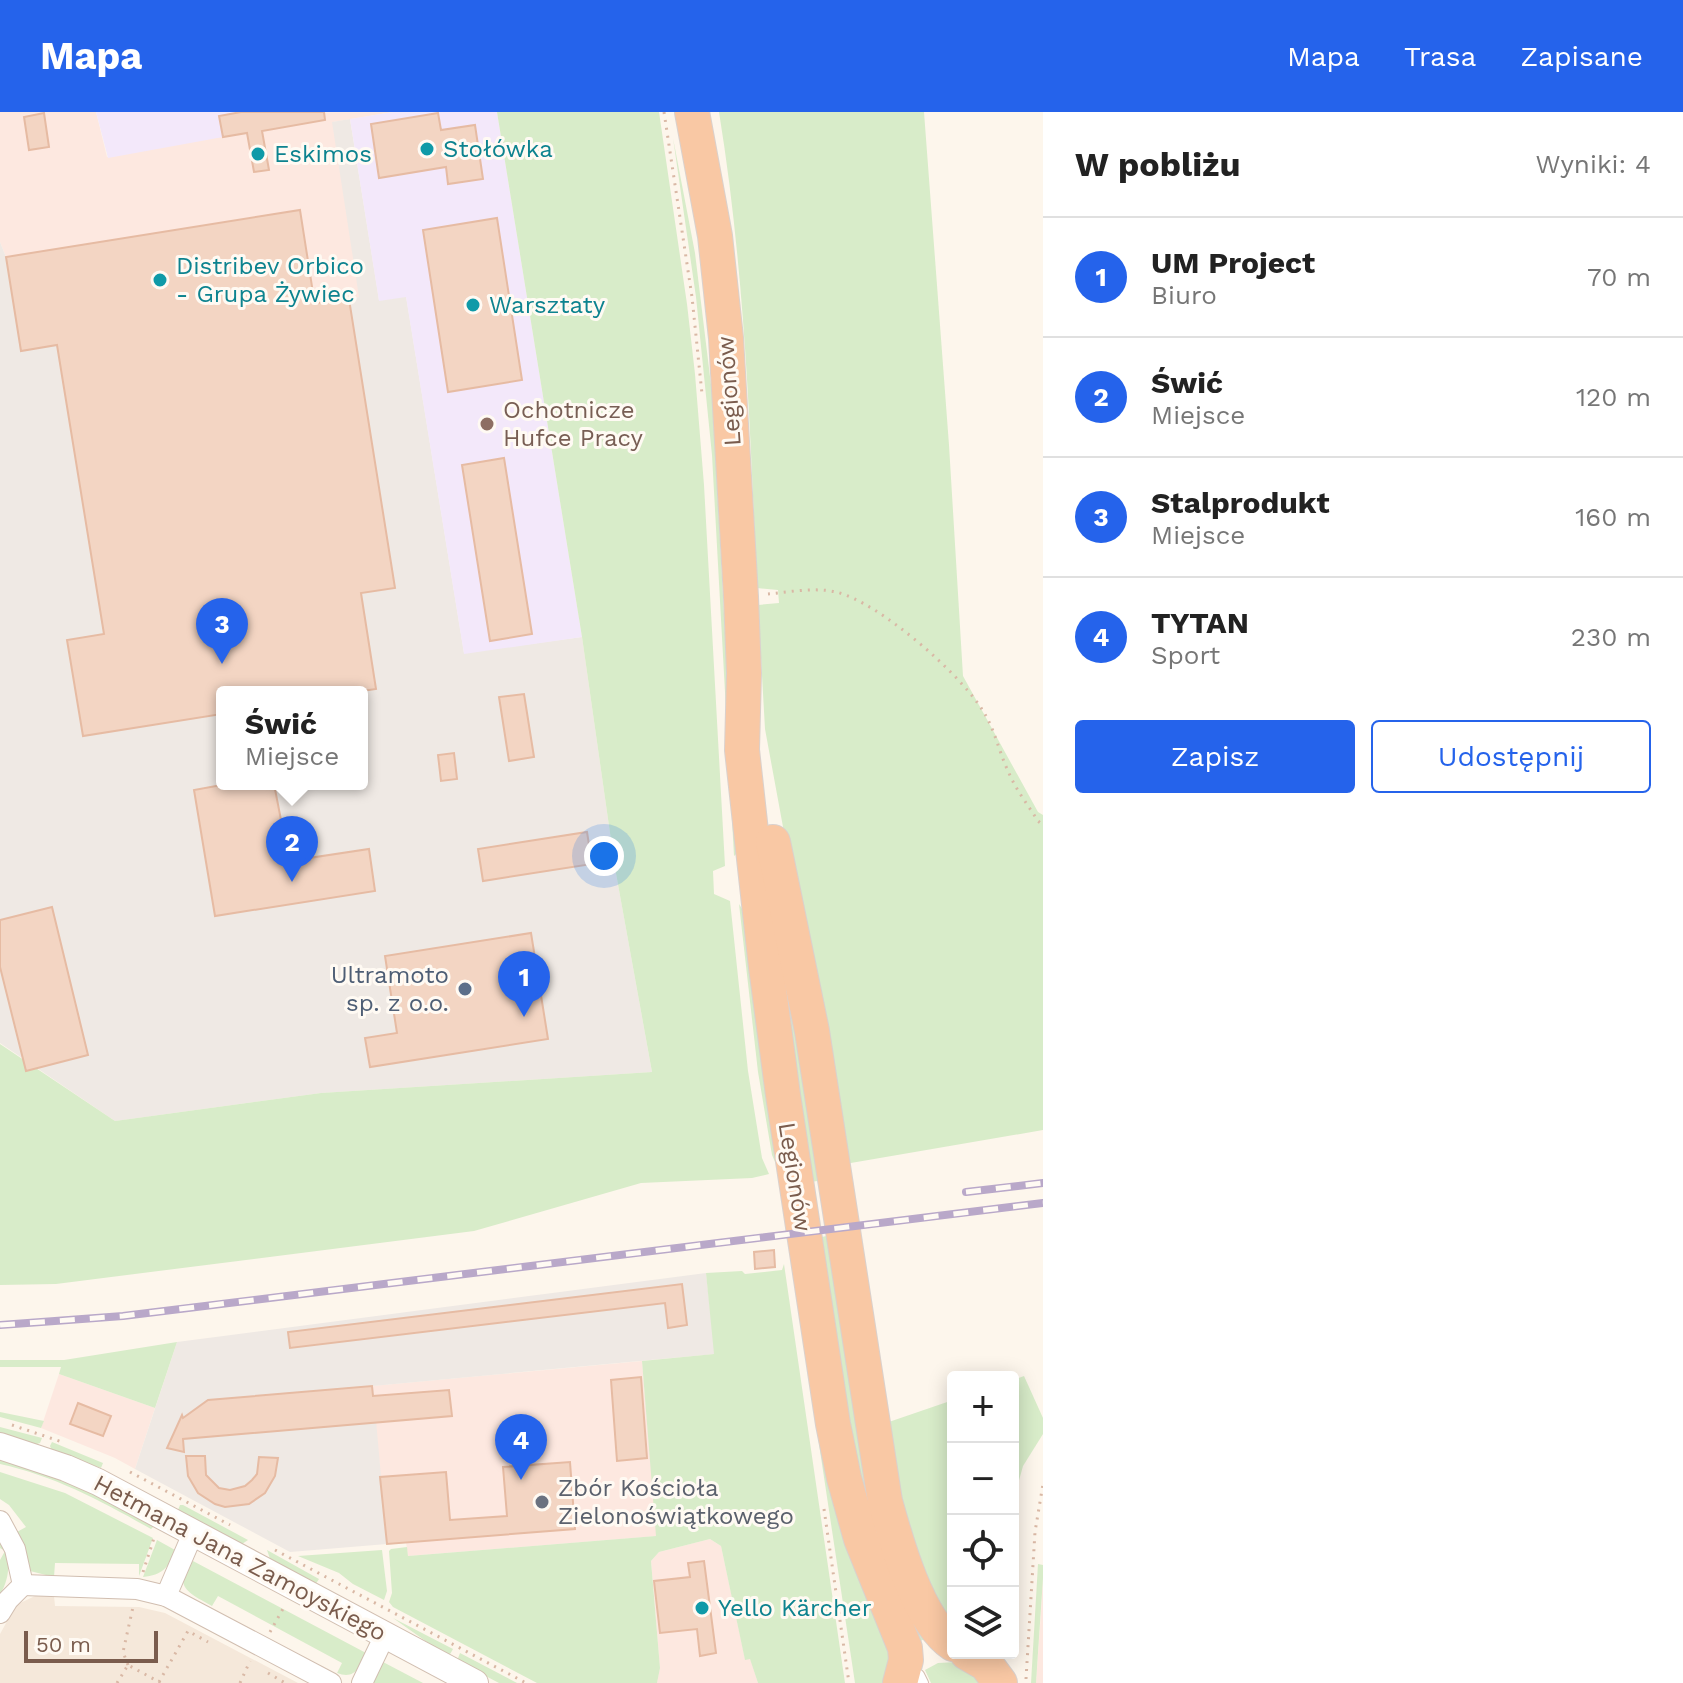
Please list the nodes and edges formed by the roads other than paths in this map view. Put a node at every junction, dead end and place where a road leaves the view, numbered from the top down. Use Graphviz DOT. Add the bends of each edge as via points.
graph roads {
  1 [pos="692,112"];
  2 [pos="744,673"];
  3 [pos="0,1446"];
  4 [pos="0,1521"];
  5 [pos="194,1531"];
  6 [pos="23,1585"];
  7 [pos="166,1596"];
  8 [pos="0,1613"];
  9 [pos="385,1635"];
  10 [pos="947,1638"];
  11 [pos="947,1654"];
  12 [pos="977,1659"];
  13 [pos="909,1679"];
  14 [pos="331,1683"];
  15 [pos="362,1683"];
  16 [pos="475,1683"];
  17 [pos="1000,1683"];
  1 -- 2 [label="highway, Legionów" via="721,291"];
  2 -- 10 [label="highway, Legionów" via="812,1031 885,1501 915,1588 934,1626"];
  2 -- 13 [label="highway, Legionów" via="743,761 766,967 833,1424 861,1539 903,1640"];
  3 -- 5 [label="street, Hetmana Jana Zamoyskiego" via="88,1477"];
  4 -- 6 [label="street" via="15,1549"];
  5 -- 7 [label="street"];
  5 -- 9 [label="street, Hetmana Jana Zamoyskiego"];
  6 -- 7 [label="street" via="137,1589"];
  6 -- 8 [label="street"];
  7 -- 14 [label="street"];
  9 -- 15 [label="street"];
  9 -- 16 [label="street, Hetmana Jana Zamoyskiego"];
  11 -- 13 [label="highway" via="925,1659"];
  12 -- 17 [label="highway"];
}
